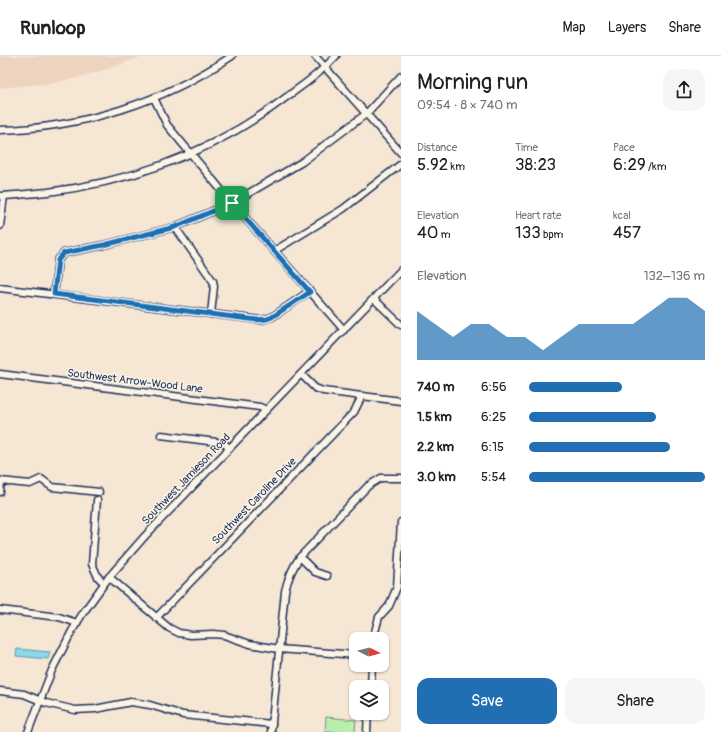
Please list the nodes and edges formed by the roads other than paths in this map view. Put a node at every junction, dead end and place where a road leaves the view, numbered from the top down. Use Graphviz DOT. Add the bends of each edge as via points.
graph roads {
  1 [pos="232,56"];
  2 [pos="315,56"];
  3 [pos="336,56"];
  4 [pos="325,68"];
  5 [pos="401,76"];
  6 [pos="154,98"];
  7 [pos="366,114"];
  8 [pos="0,130"];
  9 [pos="401,152"];
  10 [pos="191,154"];
  11 [pos="401,164"];
  12 [pos="2,196"];
  13 [pos="232,203"];
  14 [pos="0,226"];
  15 [pos="175,227"];
  16 [pos="274,251"];
  17 [pos="401,270"];
  18 [pos="0,288"];
  19 [pos="310,292"];
  20 [pos="54,294"];
  21 [pos="374,299"];
  22 [pos="211,314"];
  23 [pos="401,325"];
  24 [pos="344,330"];
  25 [pos="0,374"];
  26 [pos="301,374"];
  27 [pos="362,396"];
  28 [pos="401,401"];
  29 [pos="266,410"];
  30 [pos="161,436"];
  31 [pos="229,448"];
  32 [pos="401,478"];
  33 [pos="1,481"];
  34 [pos="0,492"];
  35 [pos="99,492"];
  36 [pos="97,500"];
  37 [pos="401,522"];
  38 [pos="300,557"];
  39 [pos="327,576"];
  40 [pos="109,577"];
  41 [pos="104,584"];
  42 [pos="0,610"];
  43 [pos="156,618"];
  44 [pos="77,623"];
  45 [pos="375,632"];
  46 [pos="279,649"];
  47 [pos="349,654"];
  48 [pos="0,691"];
  49 [pos="41,702"];
  50 [pos="368,720"];
  51 [pos="272,724"];
  52 [pos="28,732"];
  53 [pos="271,732"];
  54 [pos="367,732"];
  1 -- 6 [label="street"];
  2 -- 4 [label="street"];
  3 -- 4 [label="street"];
  4 -- 7 [label="street"];
  4 -- 10 [label="street" via="270,110"];
  5 -- 7 [label="street"];
  6 -- 8 [label="street" via="106,114 62,124"];
  6 -- 10 [label="street" via="167,125"];
  7 -- 9 [label="street"];
  7 -- 13 [label="street" via="302,162"];
  10 -- 12 [label="street" via="157,167 91,185"];
  10 -- 13 [label="street"];
  11 -- 16 [label="street" via="344,209"];
  12 -- 14 [label="street"];
  13 -- 15 [label="street"];
  13 -- 16 [label="street"];
  15 -- 20 [label="street" via="64,253 58,260"];
  15 -- 22 [label="street" via="213,281"];
  16 -- 19 [label="street"];
  17 -- 21 [label="street, Southwest Jamieson Road"];
  18 -- 20 [label="street"];
  19 -- 22 [label="street" via="267,319"];
  19 -- 24 [label="street"];
  20 -- 22 [label="street"];
  21 -- 23 [label="street"];
  21 -- 24 [label="street, Southwest Jamieson Road"];
  24 -- 26 [label="street, Southwest Jamieson Road"];
  25 -- 29 [label="street, Southwest Arrow-Wood Lane" via="260,407"];
  26 -- 27 [label="street" via="315,388 323,391"];
  26 -- 29 [label="street, Southwest Jamieson Road"];
  27 -- 28 [label="street"];
  27 -- 43 [label="street, Southwest Caroline Drive" via="354,412"];
  29 -- 31 [label="street, Southwest Jamieson Road"];
  30 -- 31 [label="street" via="224,443"];
  31 -- 40 [label="street, Southwest Jamieson Road"];
  32 -- 38 [label="street" via="382,478 368,486"];
  33 -- 34 [label="street"];
  33 -- 35 [label="street" via="30,484 40,479 52,487"];
  36 -- 41 [label="street" via="92,564"];
  37 -- 45 [label="street" via="397,587 389,606 380,617"];
  38 -- 39 [label="street" via="314,572"];
  38 -- 46 [label="street" via="287,579"];
  40 -- 41 [label="street, Southwest Jamieson Road"];
  40 -- 43 [label="street"];
  41 -- 44 [label="street, Southwest Jamieson Road"];
  42 -- 44 [label="street" via="59,617"];
  43 -- 46 [label="street" via="179,633 224,635 250,644"];
  44 -- 49 [label="street, Southwest Jamieson Road" via="57,660"];
  46 -- 47 [label="street"];
  46 -- 51 [label="street"];
  48 -- 49 [label="street" via="24,694"];
  49 -- 51 [label="street" via="75,710 131,702 183,715"];
  49 -- 52 [label="street, Southwest Jamieson Road"];
  50 -- 54 [label="street"];
  51 -- 53 [label="street"];
}
